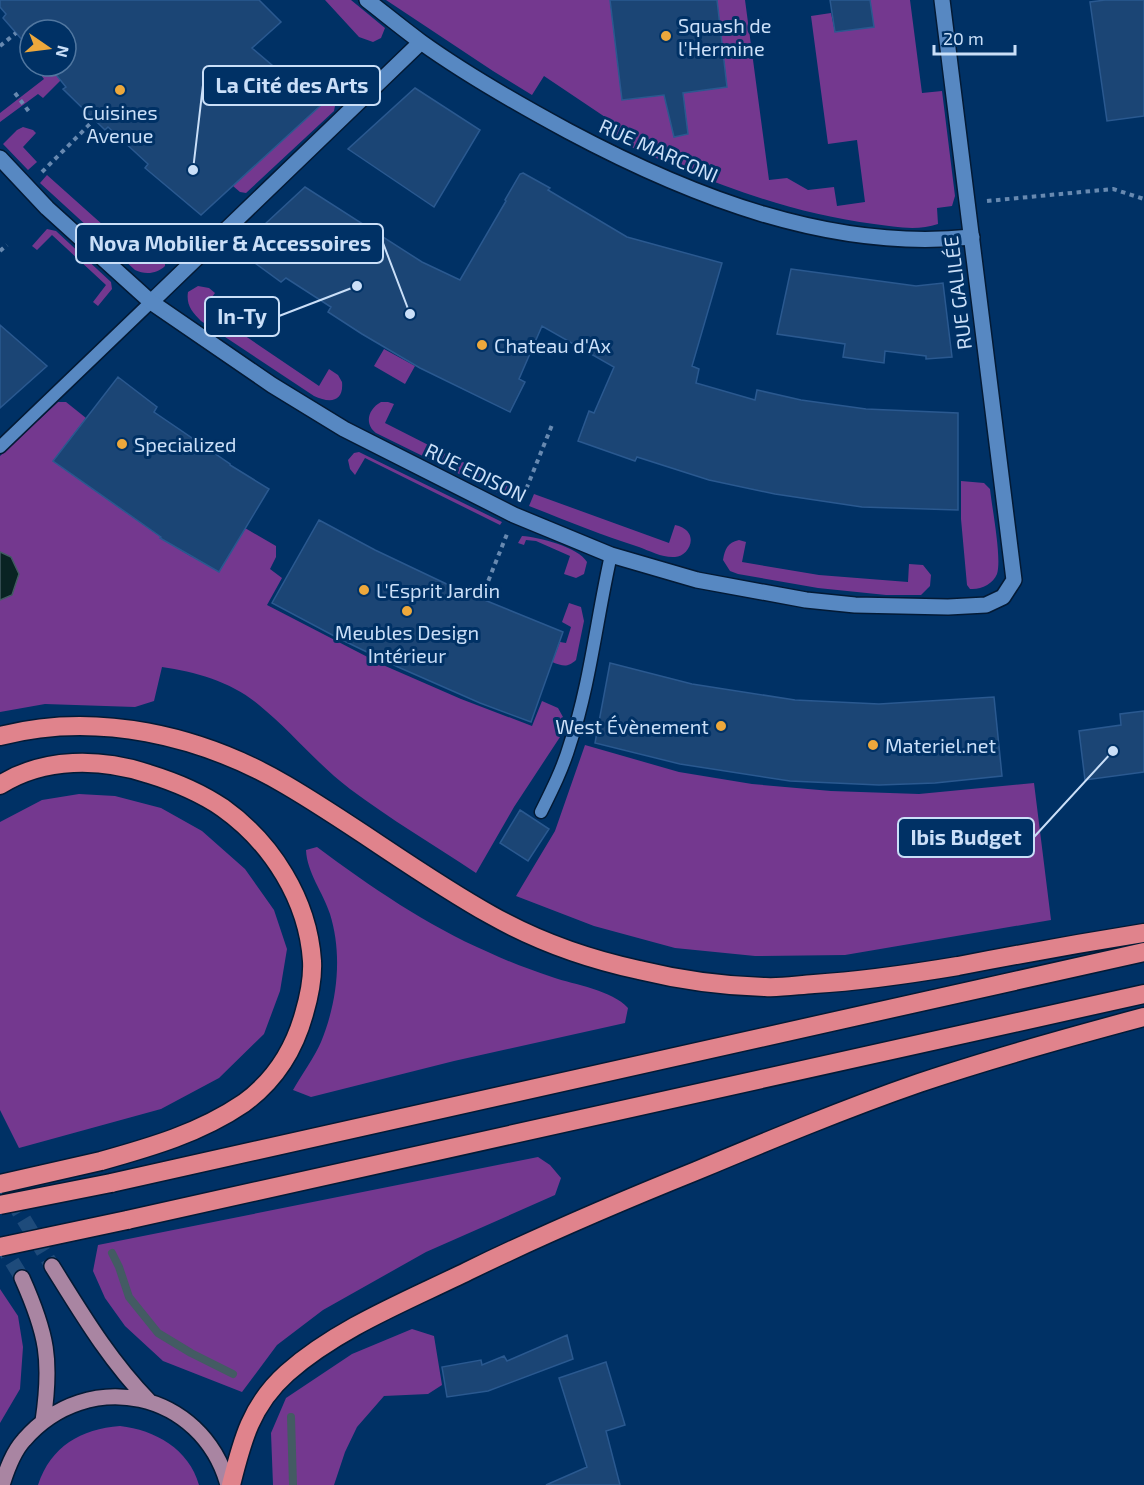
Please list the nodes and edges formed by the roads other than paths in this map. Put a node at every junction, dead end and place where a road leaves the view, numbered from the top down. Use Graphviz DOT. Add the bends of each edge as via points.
graph roads {
  1 [pos="367,0"];
  2 [pos="942,0"];
  3 [pos="421,42"];
  4 [pos="0,158"];
  5 [pos="972,237"];
  6 [pos="151,302"];
  7 [pos="0,447"];
  8 [pos="611,555"];
  9 [pos="1014,580"];
  10 [pos="0,736"];
  11 [pos="0,785"];
  12 [pos="541,812"];
  13 [pos="1144,933"];
  14 [pos="1144,952"];
  15 [pos="1144,994"];
  16 [pos="1144,1017"];
  17 [pos="0,1184"];
  18 [pos="0,1206"];
  19 [pos="0,1247"];
  20 [pos="52,1266"];
  21 [pos="22,1278"];
  22 [pos="149,1401"];
  23 [pos="43,1421"];
  24 [pos="2,1485"];
  25 [pos="229,1485"];
  1 -- 3 [label="street, RUE MARCONI"];
  2 -- 5 [label="street, RUE GALILÉE"];
  3 -- 5 [label="street, RUE MARCONI" via="520,105 608,151 712,196 767,215 862,235 911,240"];
  3 -- 6 [label="street"];
  4 -- 6 [label="street, RUE EDISON" via="26,187"];
  5 -- 9 [label="street, RUE GALILÉE"];
  6 -- 7 [label="lane"];
  6 -- 8 [label="street, RUE EDISON" via="344,429 514,515"];
  8 -- 9 [label="street, RUE EDISON" via="697,580 855,605 986,605 1003,597"];
  8 -- 12 [label="lane" via="570,744"];
  10 -- 13 [label="highway" via="70,725 112,727 184,741 284,783 493,916 537,937 640,971 768,987 848,982 909,975"];
  11 -- 17 [label="highway, bridge" via="28,771 89,762 126,766 195,792 222,807 249,829 283,872 298,901 312,962 310,993 300,1030 283,1064 244,1102 178,1138 101,1161"];
  14 -- 18 [label="highway, bridge"];
  15 -- 19 [label="highway, bridge"];
  16 -- 25 [label="highway" via="918,1083 802,1127 532,1239 363,1323 287,1373 270,1392 251,1419"];
  20 -- 22 [label="main road" via="99,1341"];
  21 -- 23 [label="main road" via="38,1315 49,1368"];
  22 -- 23 [label="main road" via="116,1396 82,1401"];
  22 -- 25 [label="main road" via="186,1420 201,1434 214,1451"];
  23 -- 24 [label="main road" via="23,1441"];
}
